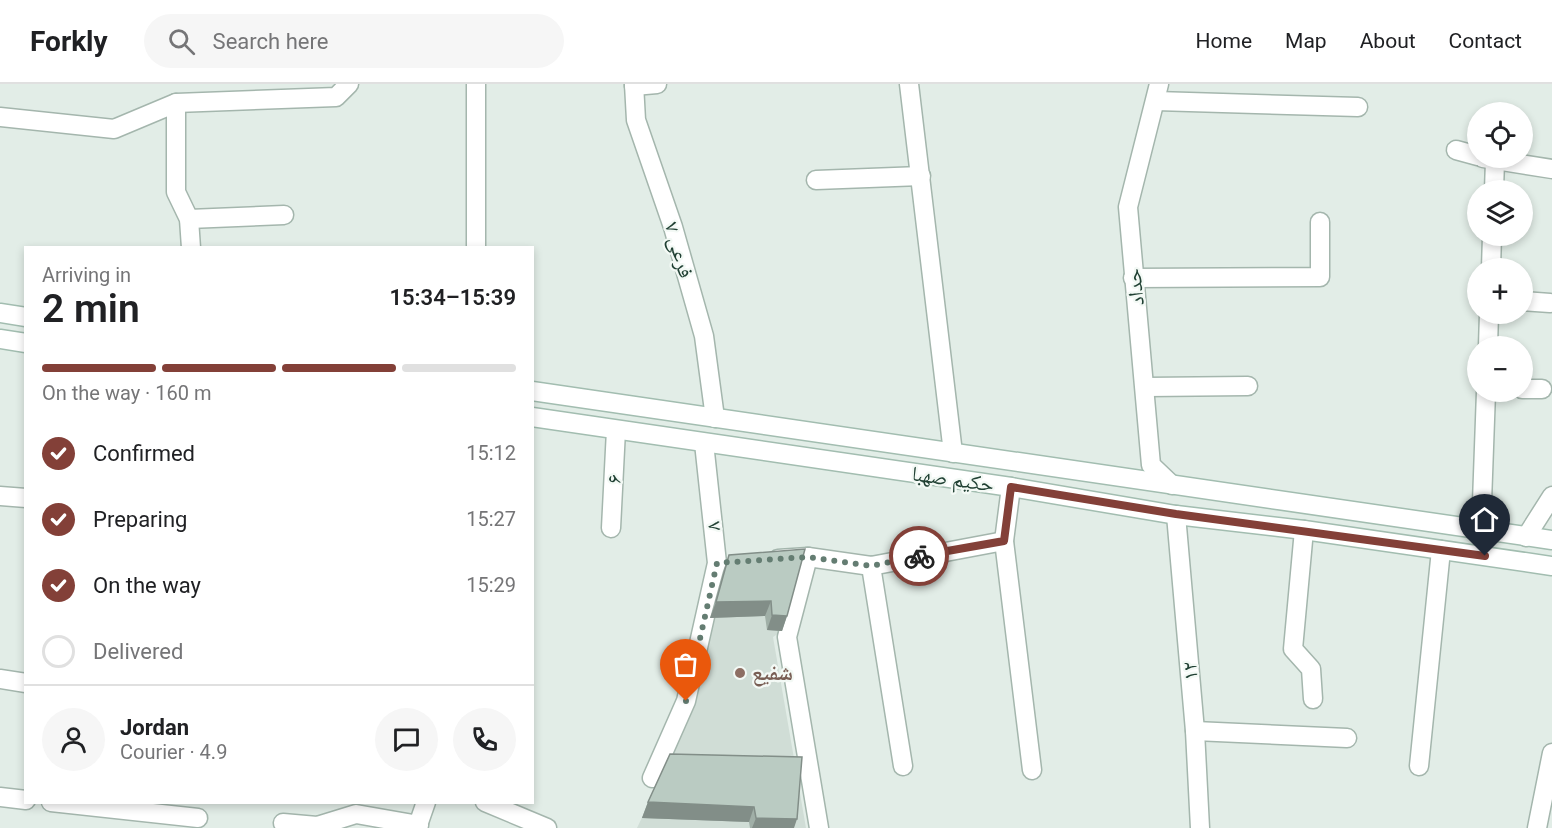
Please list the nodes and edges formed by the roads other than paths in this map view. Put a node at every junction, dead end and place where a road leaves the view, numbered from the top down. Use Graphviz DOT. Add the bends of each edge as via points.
graph roads {
  1 [pos="349,84"];
  2 [pos="476,84"];
  3 [pos="657,84"];
  4 [pos="909,84"];
  5 [pos="634,85"];
  6 [pos="1157,92"];
  7 [pos="176,103"];
  8 [pos="1358,106"];
  9 [pos="0,117"];
  10 [pos="1456,150"];
  11 [pos="1467,153"];
  12 [pos="1533,166"];
  13 [pos="1552,169"];
  14 [pos="921,176"];
  15 [pos="816,180"];
  16 [pos="284,215"];
  17 [pos="189,219"];
  18 [pos="1320,222"];
  19 [pos="191,246"];
  20 [pos="476,246"];
  21 [pos="1133,278"];
  22 [pos="1533,302"];
  23 [pos="1550,303"];
  24 [pos="0,314"];
  25 [pos="24,317"];
  26 [pos="0,339"];
  27 [pos="24,343"];
  28 [pos="1248,386"];
  29 [pos="1146,387"];
  30 [pos="1533,389"];
  31 [pos="1542,390"];
  32 [pos="534,391"];
  33 [pos="1486,402"];
  34 [pos="534,417"];
  35 [pos="716,418"];
  36 [pos="616,430"];
  37 [pos="704,443"];
  38 [pos="953,453"];
  39 [pos="1172,485"];
  40 [pos="1011,487"];
  41 [pos="0,496"];
  42 [pos="1552,496"];
  43 [pos="24,498"];
  44 [pos="1176,514"];
  45 [pos="611,528"];
  46 [pos="1304,530"];
  47 [pos="1481,530"];
  48 [pos="1526,537"];
  49 [pos="1552,540"];
  50 [pos="1004,541"];
  51 [pos="1441,550"];
  52 [pos="808,557"];
  53 [pos="762,560"];
  54 [pos="740,562"];
  55 [pos="717,563"];
  56 [pos="871,566"];
  57 [pos="1552,566"];
  58 [pos="0,679"];
  59 [pos="24,683"];
  60 [pos="1313,699"];
  61 [pos="1196,731"];
  62 [pos="1347,738"];
  63 [pos="1552,753"];
  64 [pos="903,766"];
  65 [pos="1419,766"];
  66 [pos="1032,770"];
  67 [pos="652,778"];
  68 [pos="1550,779"];
  69 [pos="0,797"];
  70 [pos="24,800"];
  71 [pos="69,804"];
  72 [pos="425,804"];
  73 [pos="490,804"];
  74 [pos="198,818"];
  75 [pos="283,823"];
  76 [pos="418,826"];
  77 [pos="317,827"];
  78 [pos="547,828"];
  79 [pos="819,828"];
  80 [pos="1200,828"];
  81 [pos="1537,828"];
  1 -- 7 [label="street" via="336,97"];
  2 -- 20 [label="street"];
  3 -- 5 [label="street"];
  4 -- 14 [label="street"];
  5 -- 35 [label="street, فرعی ۷" via="636,120 673,227 704,336"];
  6 -- 8 [label="street"];
  6 -- 21 [label="street, حداد" via="1128,207"];
  7 -- 9 [label="street" via="114,129"];
  7 -- 17 [label="street" via="176,192"];
  10 -- 11 [label="street"];
  12 -- 13 [label="street"];
  14 -- 15 [label="street"];
  14 -- 38 [label="street"];
  16 -- 17 [label="street"];
  17 -- 19 [label="street"];
  18 -- 21 [label="street" via="1320,277"];
  21 -- 29 [label="street, حداد"];
  22 -- 23 [label="street"];
  24 -- 25 [label="street"];
  26 -- 27 [label="street"];
  28 -- 29 [label="street"];
  29 -- 39 [label="street, حداد" via="1151,465"];
  30 -- 31 [label="street"];
  32 -- 35 [label="street, حکیم صهبا"];
  33 -- 47 [label="street"];
  34 -- 36 [label="street, حکیم صهبا"];
  35 -- 38 [label="street, حکیم صهبا"];
  36 -- 37 [label="street, حکیم صهبا"];
  36 -- 45 [label="street, ۶"];
  37 -- 40 [label="street, حکیم صهبا"];
  37 -- 55 [label="street, ۸"];
  38 -- 39 [label="street, حکیم صهبا"];
  39 -- 44 [label="street, ۱۲"];
  39 -- 47 [label="street, حکیم صهبا"];
  40 -- 44 [label="street, حکیم صهبا"];
  40 -- 50 [label="street"];
  41 -- 43 [label="street"];
  42 -- 48 [label="street"];
  44 -- 46 [label="street, حکیم صهبا"];
  44 -- 61 [label="street, ۱۲"];
  46 -- 51 [label="street, حکیم صهبا"];
  46 -- 60 [label="street" via="1293,649 1311,669"];
  47 -- 48 [label="street, حکیم صهبا"];
  48 -- 49 [label="street, حکیم صهبا"];
  50 -- 56 [label="street"];
  50 -- 66 [label="street"];
  51 -- 57 [label="street, حکیم صهبا"];
  51 -- 65 [label="street"];
  52 -- 53 [label="street"];
  52 -- 56 [label="street"];
  52 -- 79 [label="street" via="787,637"];
  54 -- 55 [label="street"];
  55 -- 67 [label="street, ۸" via="686,701"];
  56 -- 64 [label="street"];
  58 -- 59 [label="street"];
  61 -- 62 [label="street"];
  61 -- 80 [label="street, ۱۲"];
  63 -- 68 [label="street"];
  68 -- 81 [label="street"];
  69 -- 70 [label="street"];
  71 -- 74 [label="street"];
  72 -- 76 [label="street"];
  73 -- 78 [label="street"];
  75 -- 77 [label="street"];
  76 -- 77 [label="street" via="357,814"];
}
